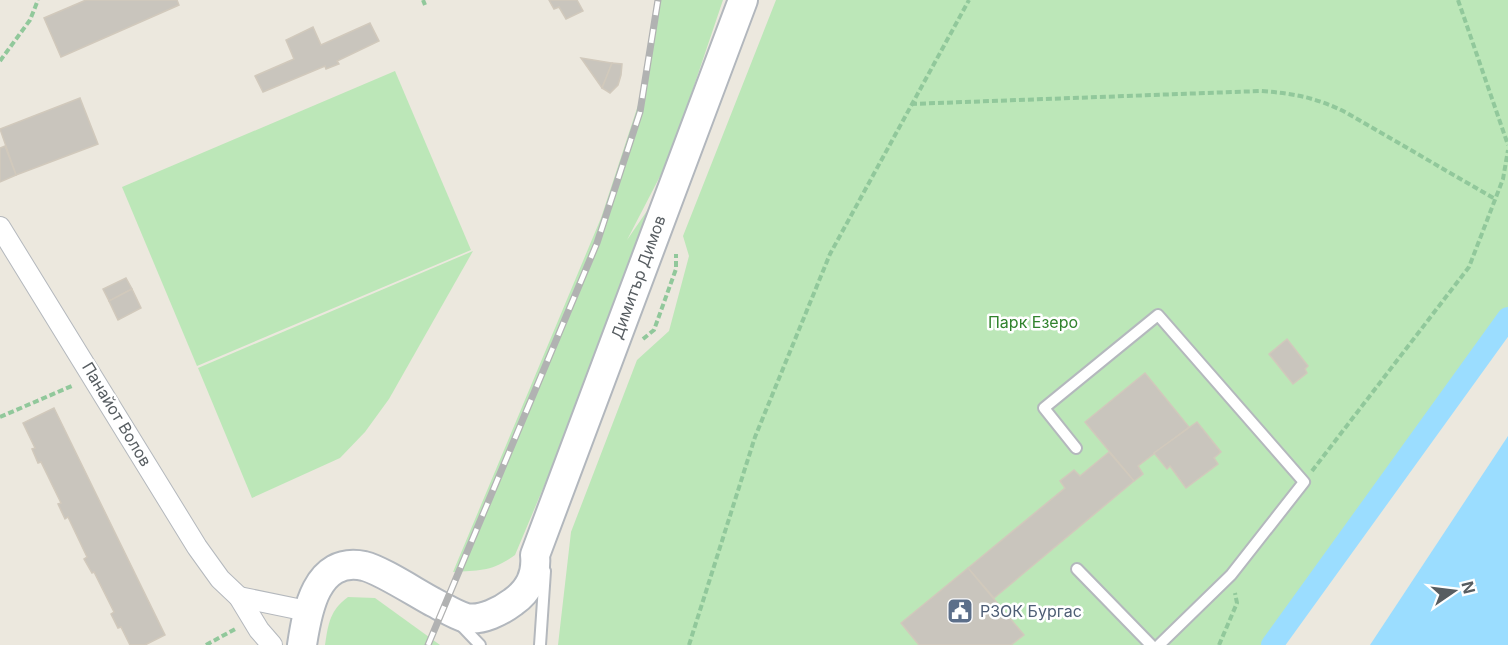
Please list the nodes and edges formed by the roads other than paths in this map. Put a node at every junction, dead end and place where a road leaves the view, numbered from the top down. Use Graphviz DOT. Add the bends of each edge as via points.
graph roads {
  1 [pos="743,0"];
  2 [pos="0,227"];
  3 [pos="1076,448"];
  4 [pos="535,555"];
  5 [pos="1077,569"];
  6 [pos="239,597"];
  7 [pos="444,607"];
  8 [pos="307,611"];
  9 [pos="272,645"];
  10 [pos="302,645"];
  11 [pos="480,645"];
  12 [pos="540,645"];
  13 [pos="1151,645"];
  14 [pos="1159,645"];
  1 -- 4 [label="main road, Димитър Димов"];
  2 -- 6 [label="street, Панайот Волов" via="197,547"];
  3 -- 14 [label="lane" via="1044,408 1158,315 1304,482 1231,575"];
  4 -- 7 [label="main road, Димитър Димов" via="521,562 495,592"];
  4 -- 12 [label="lane" via="545,565"];
  5 -- 13 [label="lane"];
  6 -- 8 [label="street"];
  6 -- 9 [label="street, Панайот Волов"];
  7 -- 8 [label="main road" via="364,566 344,566 315,589"];
  7 -- 11 [label="lane"];
  8 -- 10 [label="main road"];
}
